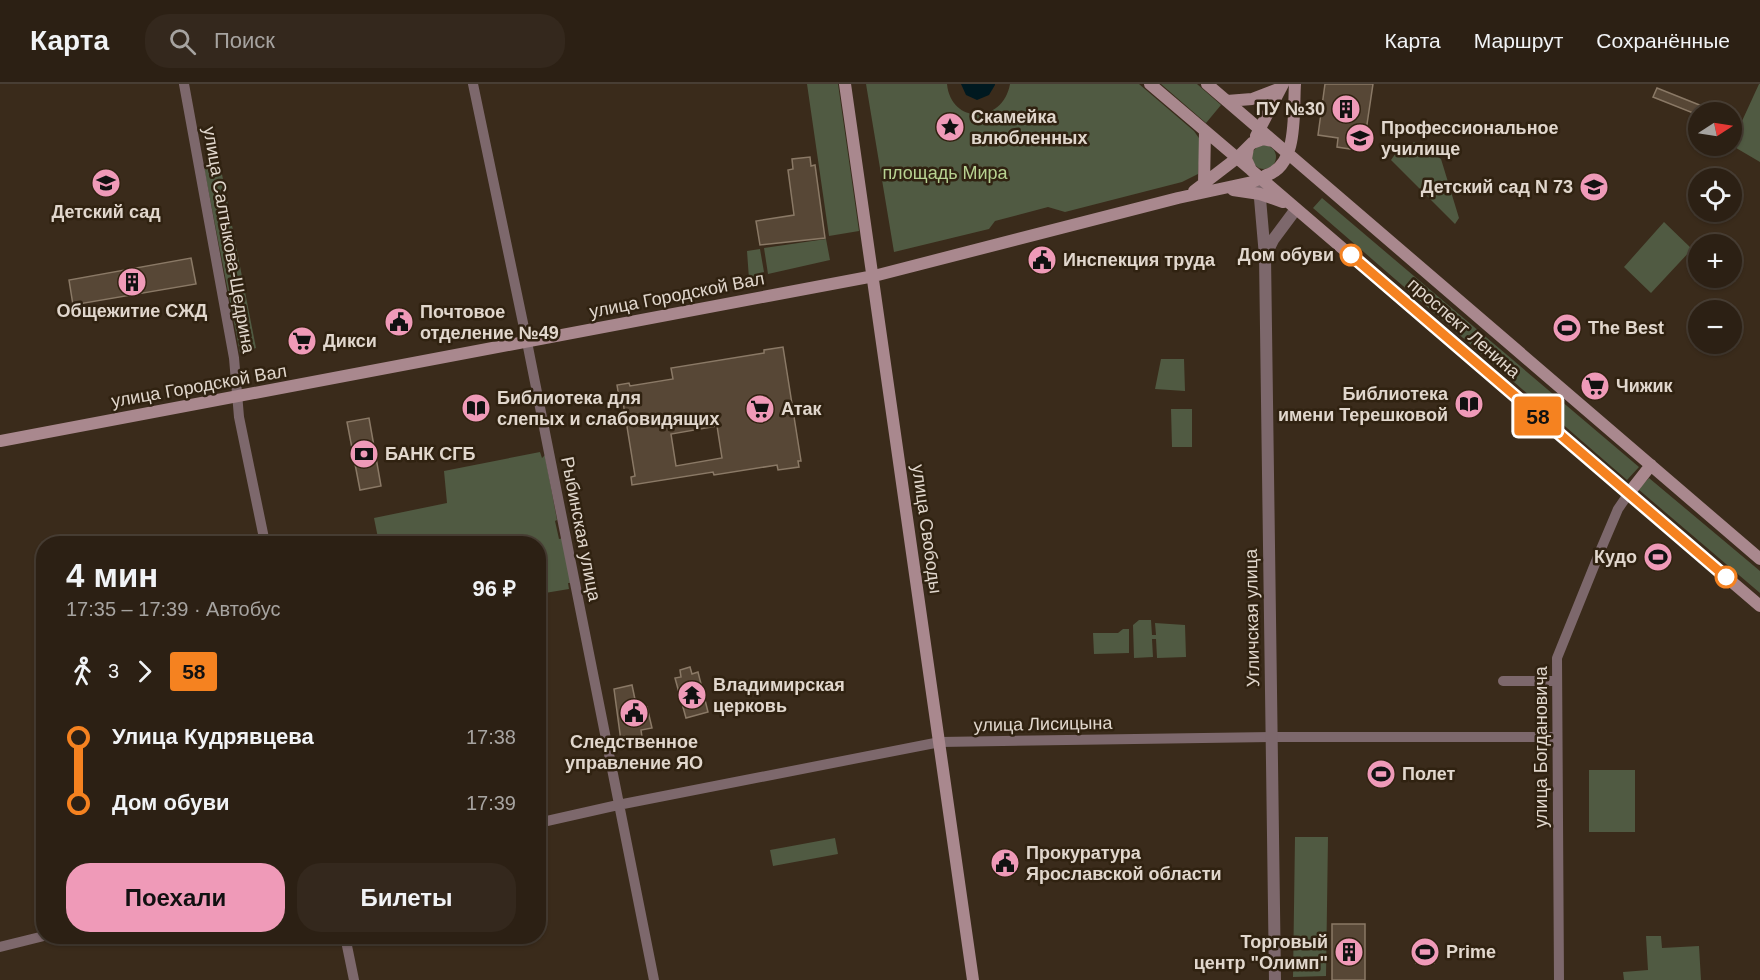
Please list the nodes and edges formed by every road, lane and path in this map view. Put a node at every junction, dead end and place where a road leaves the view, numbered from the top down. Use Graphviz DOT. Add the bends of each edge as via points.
graph roads {
  1 [pos="184,84"];
  2 [pos="473,84"];
  3 [pos="845,84"];
  4 [pos="1150,84"];
  5 [pos="1207,84"];
  6 [pos="1295,84"];
  7 [pos="1282,86"];
  8 [pos="1227,101"];
  9 [pos="1260,130"];
  10 [pos="1205,131"];
  11 [pos="1275,143"];
  12 [pos="1250,145"];
  13 [pos="1289,154"];
  14 [pos="1237,158"];
  15 [pos="1262,174"];
  16 [pos="1204,185"];
  17 [pos="1220,189"];
  18 [pos="1260,194"];
  19 [pos="1178,198"];
  20 [pos="1296,209"];
  21 [pos="1265,255"];
  22 [pos="874,276"];
  23 [pos="527,342"];
  24 [pos="238,397"];
  25 [pos="0,441"];
  26 [pos="1651,465"];
  27 [pos="1629,494"];
  28 [pos="264,536"];
  29 [pos="1760,558"];
  30 [pos="1760,606"];
  31 [pos="1503,681"];
  32 [pos="1557,681"];
  33 [pos="1271,737"];
  34 [pos="1557,737"];
  35 [pos="940,742"];
  36 [pos="618,805"];
  37 [pos="546,821"];
  38 [pos="36,938"];
  39 [pos="347,944"];
  40 [pos="0,947"];
  41 [pos="354,980"];
  42 [pos="654,980"];
  43 [pos="973,980"];
  44 [pos="1275,980"];
  45 [pos="1559,980"];
  1 -- 24 [label="street, улица Салтыкова-Щедрина"];
  2 -- 23 [label="street, Рыбинская улица"];
  3 -- 22 [label="main road, улица Свободы"];
  4 -- 10 [label="main road, проспект Ленина"];
  5 -- 8 [label="main road, проспект Ленина"];
  6 -- 13 [label="main road"];
  7 -- 8 [label="main road" via="1252,99"];
  7 -- 9 [label="main road"];
  8 -- 9 [label="main road, проспект Ленина"];
  9 -- 11 [label="main road, проспект Ленина"];
  9 -- 12 [label="main road"];
  10 -- 14 [label="main road, проспект Ленина"];
  10 -- 16 [label="main road"];
  11 -- 12 [label="main road" via="1263,139"];
  11 -- 13 [label="main road, проспект Ленина"];
  11 -- 15 [label="main road" via="1282,154"];
  12 -- 14 [label="main road, улица Городской Вал"];
  12 -- 15 [label="main road" via="1246,159"];
  13 -- 15 [label="main road"];
  13 -- 26 [label="main road, проспект Ленина"];
  14 -- 15 [label="main road, проспект Ленина"];
  14 -- 16 [label="main road, улица Городской Вал"];
  15 -- 17 [label="main road, улица Городской Вал"];
  15 -- 18 [label="street, Угличская улица"];
  15 -- 20 [label="main road, проспект Ленина"];
  16 -- 19 [label="main road, улица Городской Вал"];
  17 -- 18 [label="main road"];
  17 -- 19 [label="main road, улица Городской Вал"];
  18 -- 20 [label="main road"];
  18 -- 21 [label="street, Угличская улица"];
  19 -- 22 [label="main road, улица Городской Вал"];
  20 -- 21 [label="street"];
  20 -- 27 [label="main road, проспект Ленина"];
  21 -- 33 [label="street, Угличская улица"];
  22 -- 23 [label="main road, улица Городской Вал"];
  22 -- 35 [label="main road, улица Свободы"];
  23 -- 24 [label="main road, улица Городской Вал"];
  23 -- 36 [label="street, Рыбинская улица"];
  24 -- 25 [label="main road, улица Городской Вал"];
  24 -- 28 [label="street, улица Салтыкова-Щедрина"];
  26 -- 27 [label="main road"];
  26 -- 29 [label="main road, проспект Ленина"];
  27 -- 30 [label="main road, проспект Ленина"];
  27 -- 32 [label="street, улица Богдановича" via="1614,519 1559,651"];
  31 -- 32 [label="street"];
  32 -- 34 [label="street, улица Богдановича"];
  33 -- 34 [label="street, улица Лисицына"];
  33 -- 35 [label="street, улица Лисицына"];
  33 -- 44 [label="street, Угличская улица"];
  34 -- 45 [label="street, улица Богдановича"];
  35 -- 36 [label="street, улица Лисицына"];
  35 -- 43 [label="main road, улица Свободы"];
  36 -- 37 [label="street, улица Лисицына"];
  36 -- 42 [label="street, Рыбинская улица"];
  38 -- 40 [label="street"];
  39 -- 41 [label="street"];
}
